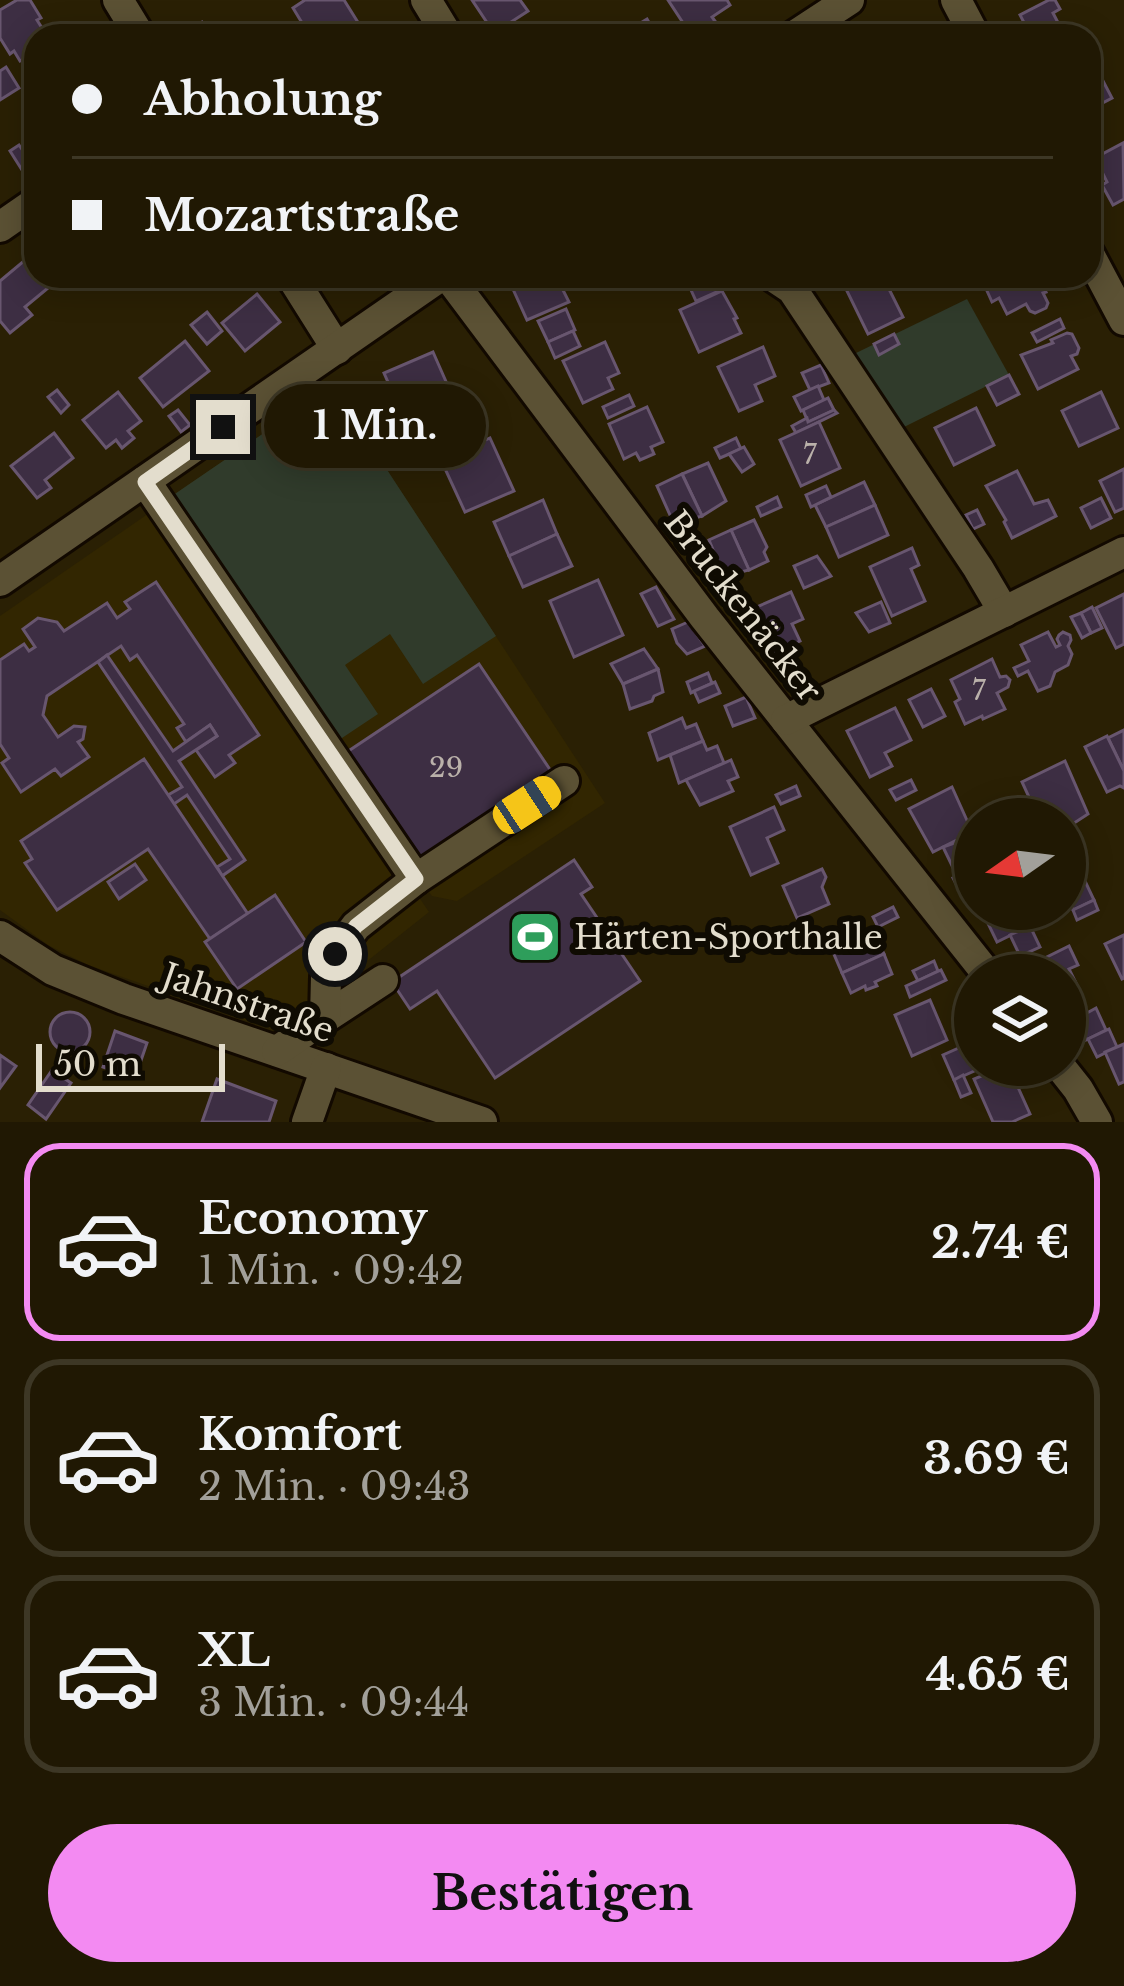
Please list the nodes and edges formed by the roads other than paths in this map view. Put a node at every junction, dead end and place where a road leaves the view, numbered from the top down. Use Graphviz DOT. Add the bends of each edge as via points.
graph roads {
  1 [pos="848,0"];
  2 [pos="812,24"];
  3 [pos="1101,277"];
  4 [pos="299,288"];
  5 [pos="426,288"];
  6 [pos="453,288"];
  7 [pos="790,288"];
  8 [pos="1124,320"];
  9 [pos="337,349"];
  10 [pos="145,482"];
  11 [pos="1124,552"];
  12 [pos="0,581"];
  13 [pos="1004,612"];
  14 [pos="786,720"];
  15 [pos="564,781"];
  16 [pos="416,879"];
  17 [pos="0,936"];
  18 [pos="971,954"];
  19 [pos="383,980"];
  20 [pos="325,1018"];
  21 [pos="277,1051"];
  22 [pos="326,1068"];
  23 [pos="1076,1086"];
  24 [pos="307,1122"];
  25 [pos="482,1122"];
  26 [pos="1097,1122"];
  1 -- 2 [label="street"];
  3 -- 8 [label="street"];
  4 -- 9 [label="street"];
  5 -- 9 [label="street"];
  6 -- 14 [label="street, Bruckenäcker"];
  7 -- 13 [label="street"];
  9 -- 10 [label="street"];
  10 -- 12 [label="street"];
  10 -- 16 [label="street"];
  11 -- 13 [label="street"];
  13 -- 14 [label="street"];
  14 -- 18 [label="street, Bruckenäcker"];
  15 -- 16 [label="street"];
  16 -- 20 [label="street" via="356,926 335,954"];
  17 -- 21 [label="street, Jahnstraße" via="71,979"];
  19 -- 20 [label="street"];
  20 -- 21 [label="street"];
  21 -- 22 [label="street, Jahnstraße"];
  22 -- 24 [label="street"];
  22 -- 25 [label="street, Jahnstraße"];
  23 -- 26 [label="street"];
}
